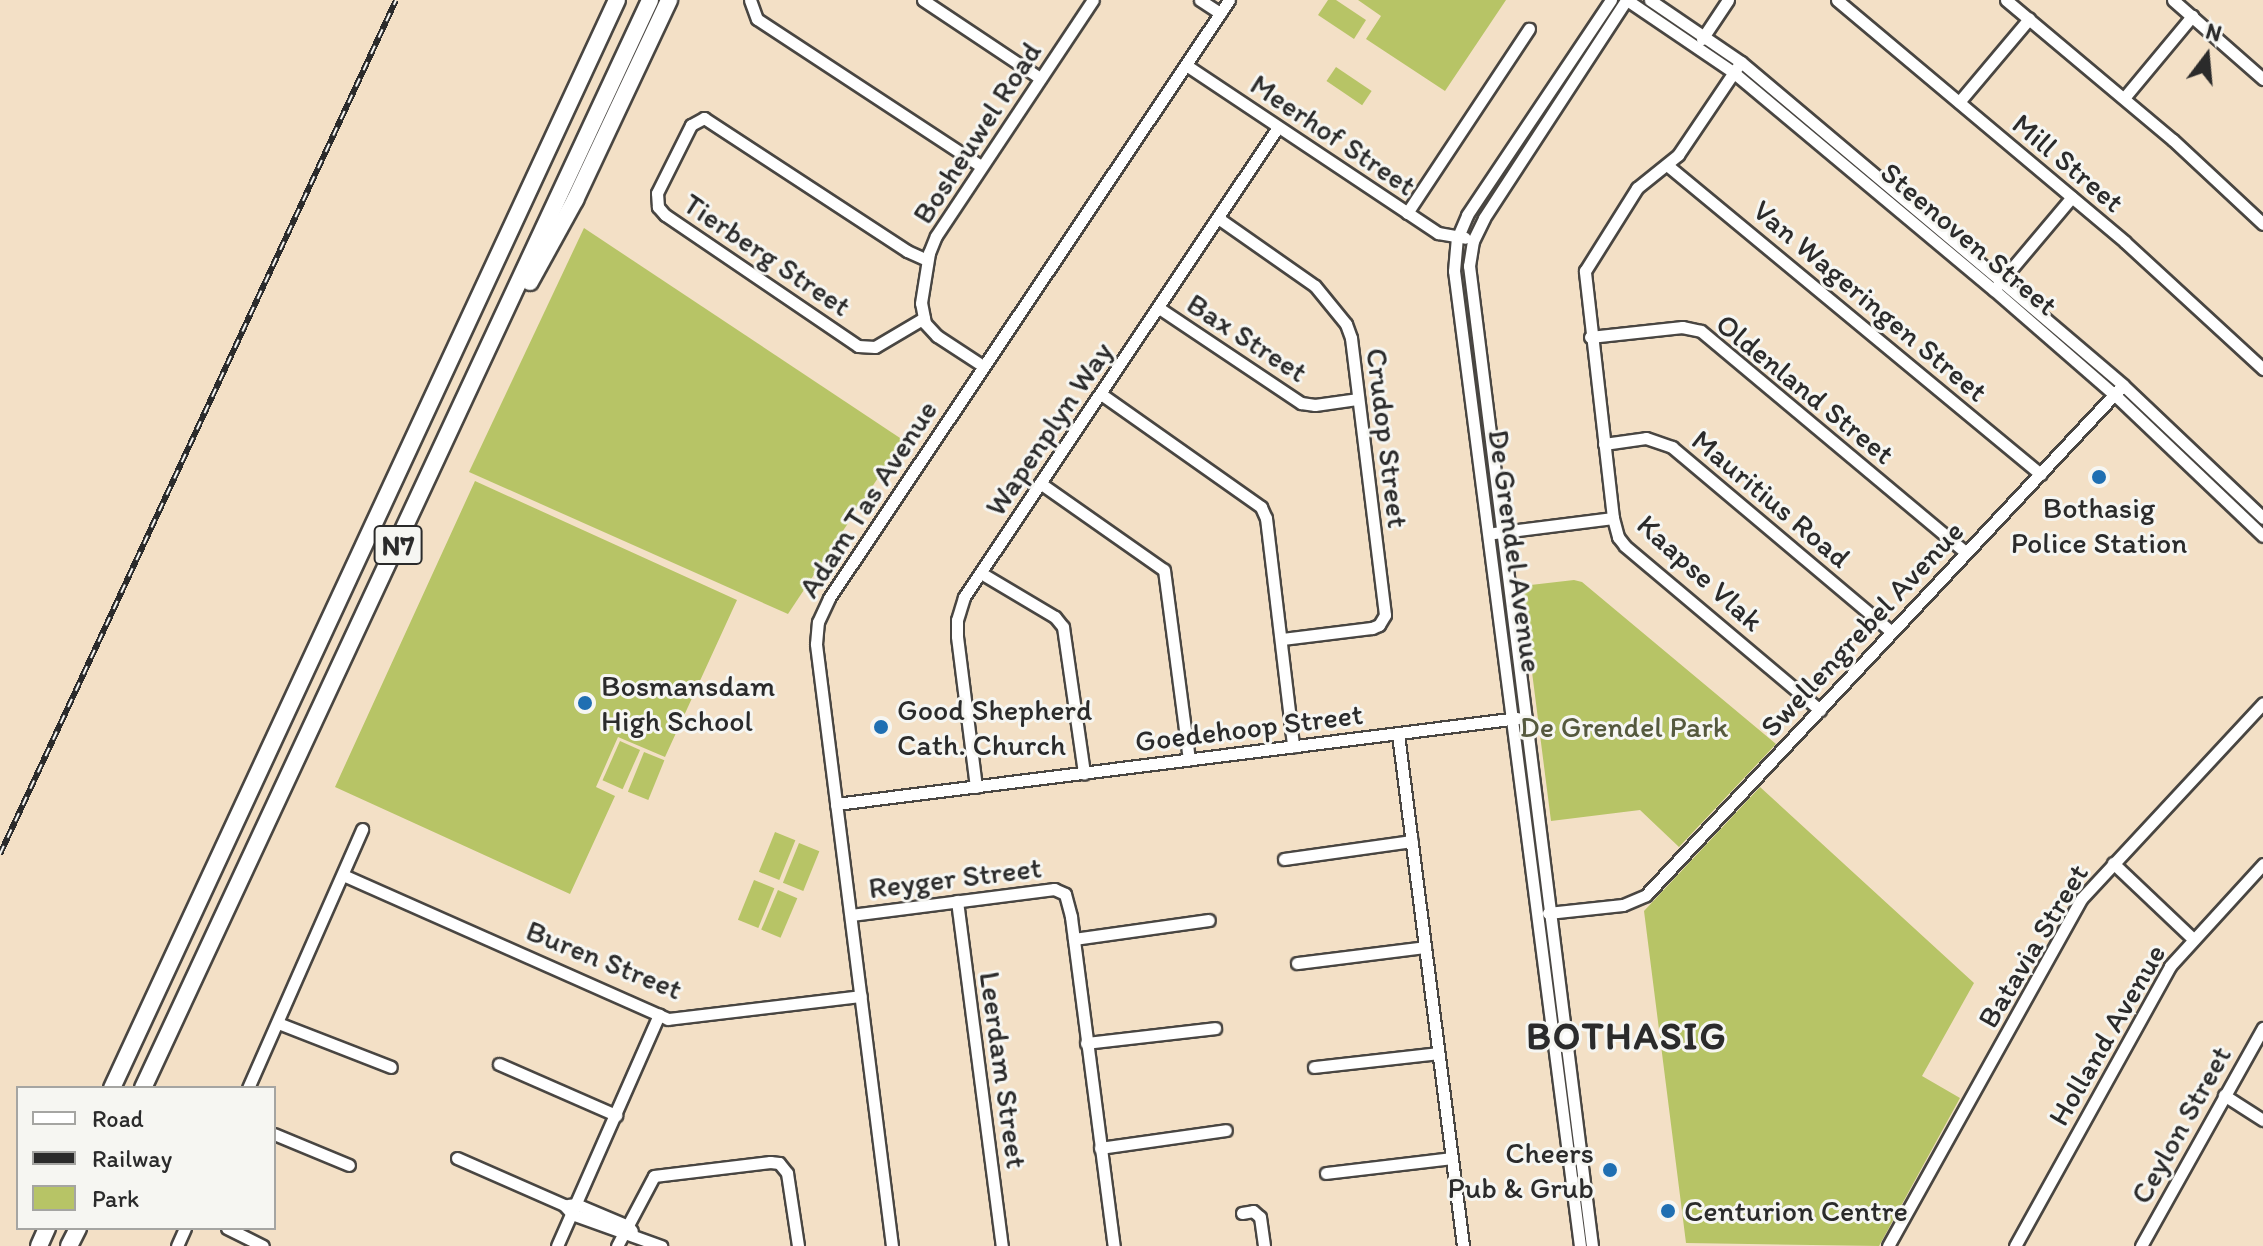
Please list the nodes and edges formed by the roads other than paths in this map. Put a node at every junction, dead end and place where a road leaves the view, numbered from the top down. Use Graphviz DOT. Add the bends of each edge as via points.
graph roads {
  1 [pos="617,0"];
  2 [pos="650,0"];
  3 [pos="669,0"];
  4 [pos="750,0"];
  5 [pos="923,0"];
  6 [pos="1093,0"];
  7 [pos="1200,0"];
  8 [pos="1229,0"];
  9 [pos="1611,0"];
  10 [pos="1627,0"];
  11 [pos="1650,0"];
  12 [pos="1728,0"];
  13 [pos="1837,0"];
  14 [pos="2006,0"];
  15 [pos="2173,0"];
  16 [pos="1220,13"];
  17 [pos="2192,16"];
  18 [pos="2029,19"];
  19 [pos="1529,29"];
  20 [pos="1700,41"];
  21 [pos="1186,65"];
  22 [pos="1737,67"];
  23 [pos="1040,78"];
  24 [pos="2263,79"];
  25 [pos="2124,98"];
  26 [pos="1959,102"];
  27 [pos="1278,127"];
  28 [pos="1667,165"];
  29 [pos="981,166"];
  30 [pos="2072,197"];
  31 [pos="1407,213"];
  32 [pos="1218,218"];
  33 [pos="2263,224"];
  34 [pos="1479,228"];
  35 [pos="1457,239"];
  36 [pos="927,260"];
  37 [pos="1469,266"];
  38 [pos="1998,285"];
  39 [pos="1159,308"];
  40 [pos="924,318"];
  41 [pos="497,333"];
  42 [pos="1590,337"];
  43 [pos="983,366"];
  44 [pos="2263,369"];
  45 [pos="2119,390"];
  46 [pos="1101,394"];
  47 [pos="1357,399"];
  48 [pos="1604,444"];
  49 [pos="2041,474"];
  50 [pos="1040,483"];
  51 [pos="1613,518"];
  52 [pos="2263,518"];
  53 [pos="1495,533"];
  54 [pos="2262,534"];
  55 [pos="1965,552"];
  56 [pos="981,573"];
  57 [pos="1892,632"];
  58 [pos="1282,639"];
  59 [pos="2263,703"];
  60 [pos="1820,710"];
  61 [pos="1519,718"];
  62 [pos="1398,734"];
  63 [pos="1293,746"];
  64 [pos="1189,759"];
  65 [pos="1084,773"];
  66 [pos="976,787"];
  67 [pos="836,804"];
  68 [pos="362,829"];
  69 [pos="1412,841"];
  70 [pos="1284,859"];
  71 [pos="2113,863"];
  72 [pos="2263,864"];
  73 [pos="343,875"];
  74 [pos="957,901"];
  75 [pos="1553,913"];
  76 [pos="851,915"];
  77 [pos="1538,915"];
  78 [pos="1209,920"];
  79 [pos="1074,939"];
  80 [pos="2193,939"];
  81 [pos="1425,947"];
  82 [pos="1297,963"];
  83 [pos="861,996"];
  84 [pos="659,1015"];
  85 [pos="278,1023"];
  86 [pos="1215,1028"];
  87 [pos="2263,1028"];
  88 [pos="1086,1043"];
  89 [pos="1438,1053"];
  90 [pos="499,1064"];
  91 [pos="391,1067"];
  92 [pos="1314,1067"];
  93 [pos="113,1086"];
  94 [pos="144,1086"];
  95 [pos="249,1086"];
  96 [pos="2224,1095"];
  97 [pos="616,1115"];
  98 [pos="2263,1120"];
  99 [pos="1226,1130"];
  100 [pos="276,1135"];
  101 [pos="1100,1148"];
  102 [pos="457,1158"];
  103 [pos="1451,1158"];
  104 [pos="349,1165"];
  105 [pos="1326,1173"];
  106 [pos="570,1207"];
  107 [pos="1242,1213"];
  108 [pos="231,1230"];
  109 [pos="629,1231"];
  110 [pos="263,1246"];
  111 [pos="557,1246"];
  112 [pos="617,1246"];
  113 [pos="661,1246"];
  114 [pos="798,1246"];
  115 [pos="892,1246"];
  116 [pos="1002,1246"];
  117 [pos="1114,1246"];
  118 [pos="1264,1246"];
  119 [pos="1463,1246"];
  120 [pos="1580,1246"];
  121 [pos="1592,1246"];
  122 [pos="1888,1246"];
  123 [pos="2015,1246"];
  124 [pos="2141,1246"];
  1 -- 93 [label="highway, N7"];
  2 -- 41 [label="highway, N7"];
  3 -- 41 [label="highway" via="575,200 518,306"];
  4 -- 29 [label="street" via="757,19"];
  5 -- 23 [label="street"];
  6 -- 23 [label="street, Bosheuwel Road"];
  7 -- 16 [label="street"];
  8 -- 16 [label="street, Adam Tas Avenue"];
  9 -- 35 [label="street, De Grendel Avenue" via="1472,208"];
  10 -- 20 [label="street, Steenoven Street"];
  10 -- 34 [label="street, De Grendel Avenue"];
  11 -- 20 [label="street, Steenoven Street"];
  12 -- 20 [label="street"];
  13 -- 26 [label="street, Mill Street"];
  14 -- 18 [label="street"];
  15 -- 17 [label="street"];
  16 -- 21 [label="street, Adam Tas Avenue"];
  17 -- 24 [label="street"];
  17 -- 25 [label="street"];
  18 -- 25 [label="street"];
  18 -- 26 [label="street"];
  19 -- 31 [label="street"];
  20 -- 22 [label="street, Steenoven Street"];
  21 -- 27 [label="street, Meerhof Street"];
  21 -- 43 [label="street, Adam Tas Avenue"];
  22 -- 28 [label="street"];
  22 -- 38 [label="street, Steenoven Street"];
  23 -- 29 [label="street, Bosheuwel Road"];
  25 -- 33 [label="street"];
  26 -- 30 [label="street, Mill Street"];
  27 -- 31 [label="street, Meerhof Street"];
  27 -- 32 [label="street, Wapenplyn Way"];
  28 -- 42 [label="street" via="1641,184 1588,262 1584,277"];
  28 -- 49 [label="street, Van Wageringen Street"];
  29 -- 36 [label="street, Bosheuwel Road" via="936,236"];
  30 -- 38 [label="street"];
  30 -- 44 [label="street, Mill Street"];
  31 -- 35 [label="street, Meerhof Street"];
  32 -- 39 [label="street, Wapenplyn Way"];
  32 -- 47 [label="street, Crudop Street" via="1308,280 1338,312 1351,338"];
  34 -- 35 [label="street"];
  34 -- 37 [label="street, De Grendel Avenue"];
  35 -- 37 [label="street" via="1465,247"];
  35 -- 53 [label="street, De Grendel Avenue" via="1455,288"];
  36 -- 40 [label="street, Bosheuwel Road"];
  36 -- 40 [label="street, Tierberg Street" via="704,118 691,125 657,193 665,215 858,346 875,347"];
  37 -- 53 [label="street, De Grendel Avenue"];
  38 -- 45 [label="street, Steenoven Street"];
  39 -- 46 [label="street, Wapenplyn Way"];
  39 -- 47 [label="street, Bax Street" via="1301,403"];
  40 -- 43 [label="street" via="933,332"];
  41 -- 94 [label="highway, N7"];
  42 -- 48 [label="street"];
  42 -- 55 [label="street, Oldenland Street" via="1682,327 1701,331"];
  43 -- 67 [label="street, Adam Tas Avenue" via="820,614 816,644"];
  45 -- 49 [label="street, Swellengrebel Avenue"];
  45 -- 52 [label="street, Steenoven Street"];
  45 -- 54 [label="street, Steenoven Street"];
  46 -- 50 [label="street, Wapenplyn Way"];
  46 -- 58 [label="street" via="1261,507"];
  47 -- 58 [label="street, Crudop Street" via="1385,615 1372,628"];
  48 -- 51 [label="street"];
  48 -- 57 [label="street, Mauritius Road" via="1646,438 1672,447"];
  49 -- 55 [label="street, Swellengrebel Avenue"];
  50 -- 56 [label="street, Wapenplyn Way"];
  50 -- 64 [label="street" via="1164,570"];
  51 -- 53 [label="street, Kaapse Vlak"];
  51 -- 60 [label="street, Kaapse Vlak" via="1625,546"];
  53 -- 61 [label="street, De Grendel Avenue"];
  55 -- 57 [label="street, Swellengrebel Avenue"];
  56 -- 65 [label="street" via="1063,627"];
  56 -- 66 [label="street, Wapenplyn Way" via="964,597 957,620"];
  57 -- 60 [label="street, Swellengrebel Avenue"];
  58 -- 63 [label="street"];
  59 -- 71 [label="street, Batavia Street"];
  60 -- 75 [label="street, Swellengrebel Avenue" via="1646,895 1623,905"];
  61 -- 62 [label="street, Goedehoop Street"];
  61 -- 75 [label="street, De Grendel Avenue"];
  61 -- 77 [label="street, De Grendel Avenue"];
  62 -- 63 [label="street, Goedehoop Street"];
  62 -- 69 [label="street"];
  63 -- 64 [label="street, Goedehoop Street"];
  64 -- 65 [label="street, Goedehoop Street"];
  65 -- 66 [label="street, Goedehoop Street"];
  66 -- 67 [label="street, Goedehoop Street"];
  67 -- 76 [label="street, Adam Tas Avenue"];
  68 -- 73 [label="street"];
  69 -- 70 [label="street"];
  69 -- 81 [label="street"];
  71 -- 80 [label="street"];
  71 -- 122 [label="street, Batavia Street" via="2082,898"];
  72 -- 80 [label="street, Holland Avenue"];
  73 -- 84 [label="street, Buren Street"];
  73 -- 85 [label="street"];
  74 -- 76 [label="street, Reyger Street"];
  74 -- 79 [label="street, Reyger Street" via="1060,890 1069,902"];
  74 -- 116 [label="street, Leerdam Street"];
  75 -- 77 [label="street, Swellengrebel Avenue"];
  75 -- 121 [label="street, De Grendel Avenue"];
  76 -- 83 [label="street, Adam Tas Avenue"];
  77 -- 120 [label="street, De Grendel Avenue"];
  78 -- 79 [label="street"];
  79 -- 88 [label="street, Reyger Street"];
  80 -- 123 [label="street, Holland Avenue" via="2170,966"];
  81 -- 82 [label="street"];
  81 -- 89 [label="street"];
  83 -- 84 [label="street, Buren Street" via="676,1019"];
  83 -- 115 [label="street, Adam Tas Avenue"];
  84 -- 97 [label="street"];
  85 -- 91 [label="street"];
  85 -- 95 [label="street"];
  86 -- 88 [label="street"];
  87 -- 96 [label="street, Ceylon Street"];
  88 -- 101 [label="street, Reyger Street"];
  89 -- 92 [label="street"];
  89 -- 103 [label="street"];
  90 -- 97 [label="street"];
  96 -- 98 [label="street"];
  96 -- 124 [label="street, Ceylon Street"];
  97 -- 106 [label="street"];
  99 -- 101 [label="street"];
  100 -- 104 [label="street"];
  101 -- 117 [label="street, Reyger Street"];
  102 -- 106 [label="street"];
  103 -- 105 [label="street"];
  103 -- 119 [label="street"];
  106 -- 109 [label="street"];
  106 -- 111 [label="street"];
  107 -- 118 [label="street" via="1253,1211 1260,1217"];
  108 -- 110 [label="street"];
  109 -- 112 [label="street"];
  109 -- 113 [label="street"];
  109 -- 114 [label="street" via="654,1176 770,1162 779,1163 787,1173"];
}
